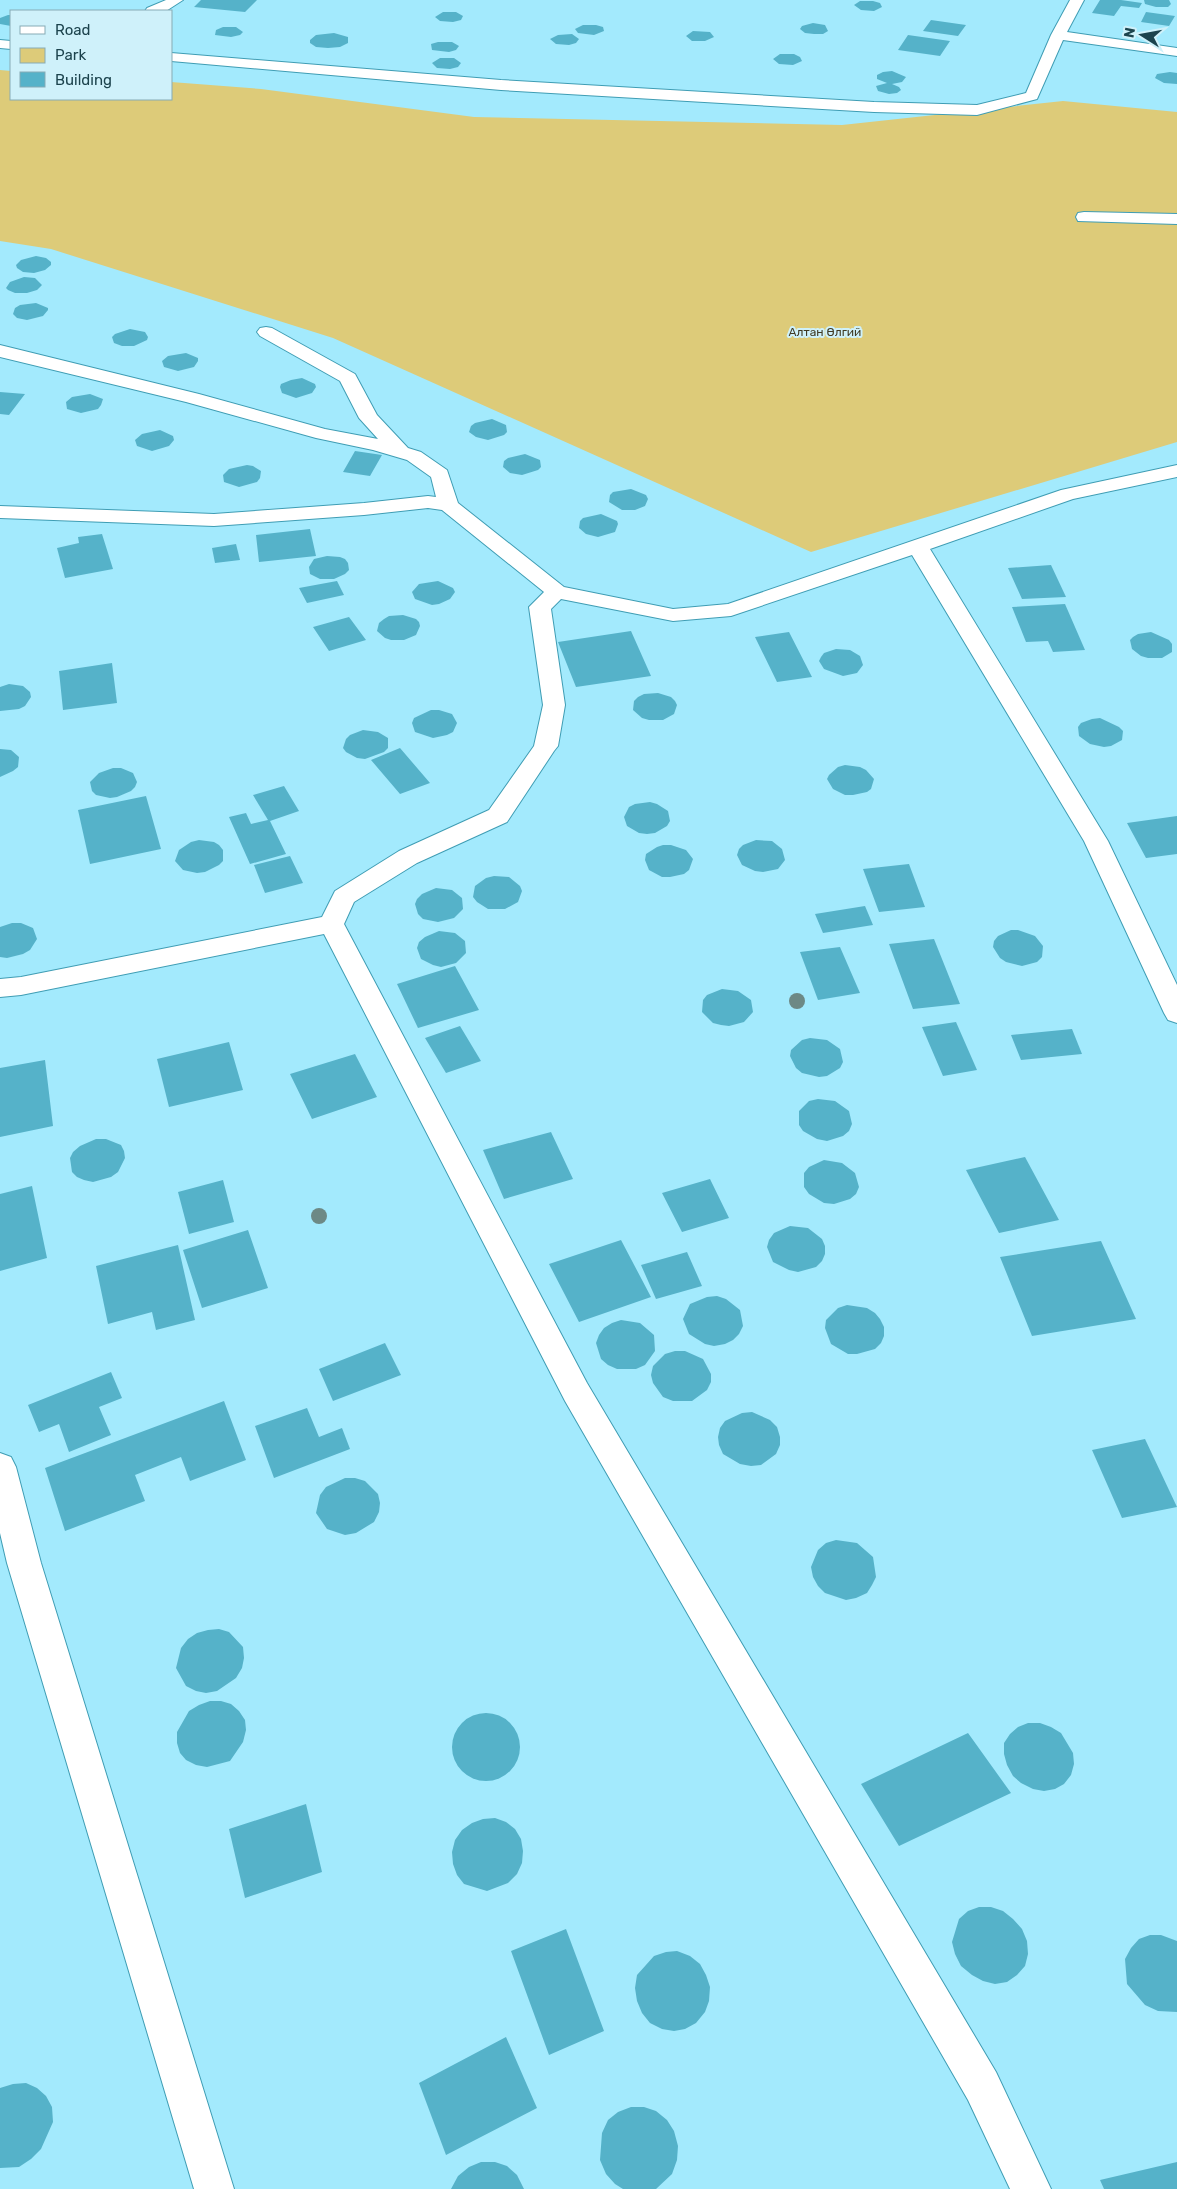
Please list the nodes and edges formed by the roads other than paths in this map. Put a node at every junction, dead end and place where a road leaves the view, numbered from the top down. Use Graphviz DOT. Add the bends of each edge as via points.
graph roads {
  1 [pos="176,0"];
  2 [pos="1077,0"];
  3 [pos="155,10"];
  4 [pos="1058,35"];
  5 [pos="1177,52"];
  6 [pos="172,57"];
  7 [pos="1084,217"];
  8 [pos="1177,218"];
  9 [pos="266,332"];
  10 [pos="0,351"];
  11 [pos="401,452"];
  12 [pos="1177,471"];
  13 [pos="448,505"];
  14 [pos="0,512"];
  15 [pos="918,545"];
  16 [pos="557,592"];
  17 [pos="331,924"];
  18 [pos="0,988"];
  19 [pos="1177,1013"];
  20 [pos="0,1467"];
  21 [pos="214,2189"];
  22 [pos="1031,2189"];
  1 -- 3 [label="street"];
  2 -- 4 [label="street"];
  4 -- 5 [label="street"];
  4 -- 6 [label="street" via="1032,96 977,110 501,85"];
  7 -- 8 [label="street"];
  9 -- 11 [label="street" via="348,378 370,418"];
  10 -- 11 [label="street"];
  11 -- 13 [label="street" via="414,456 440,474"];
  12 -- 15 [label="street" via="1068,494"];
  13 -- 14 [label="street" via="428,502 214,520"];
  13 -- 16 [label="street"];
  15 -- 16 [label="street" via="731,610 673,615"];
  15 -- 19 [label="street" via="1096,841"];
  16 -- 17 [label="street" via="540,607 554,705 546,746 498,816 408,857 344,898"];
  17 -- 18 [label="street"];
  17 -- 22 [label="street" via="576,1392 982,2086"];
  20 -- 21 [label="street" via="24,1563"];
}
